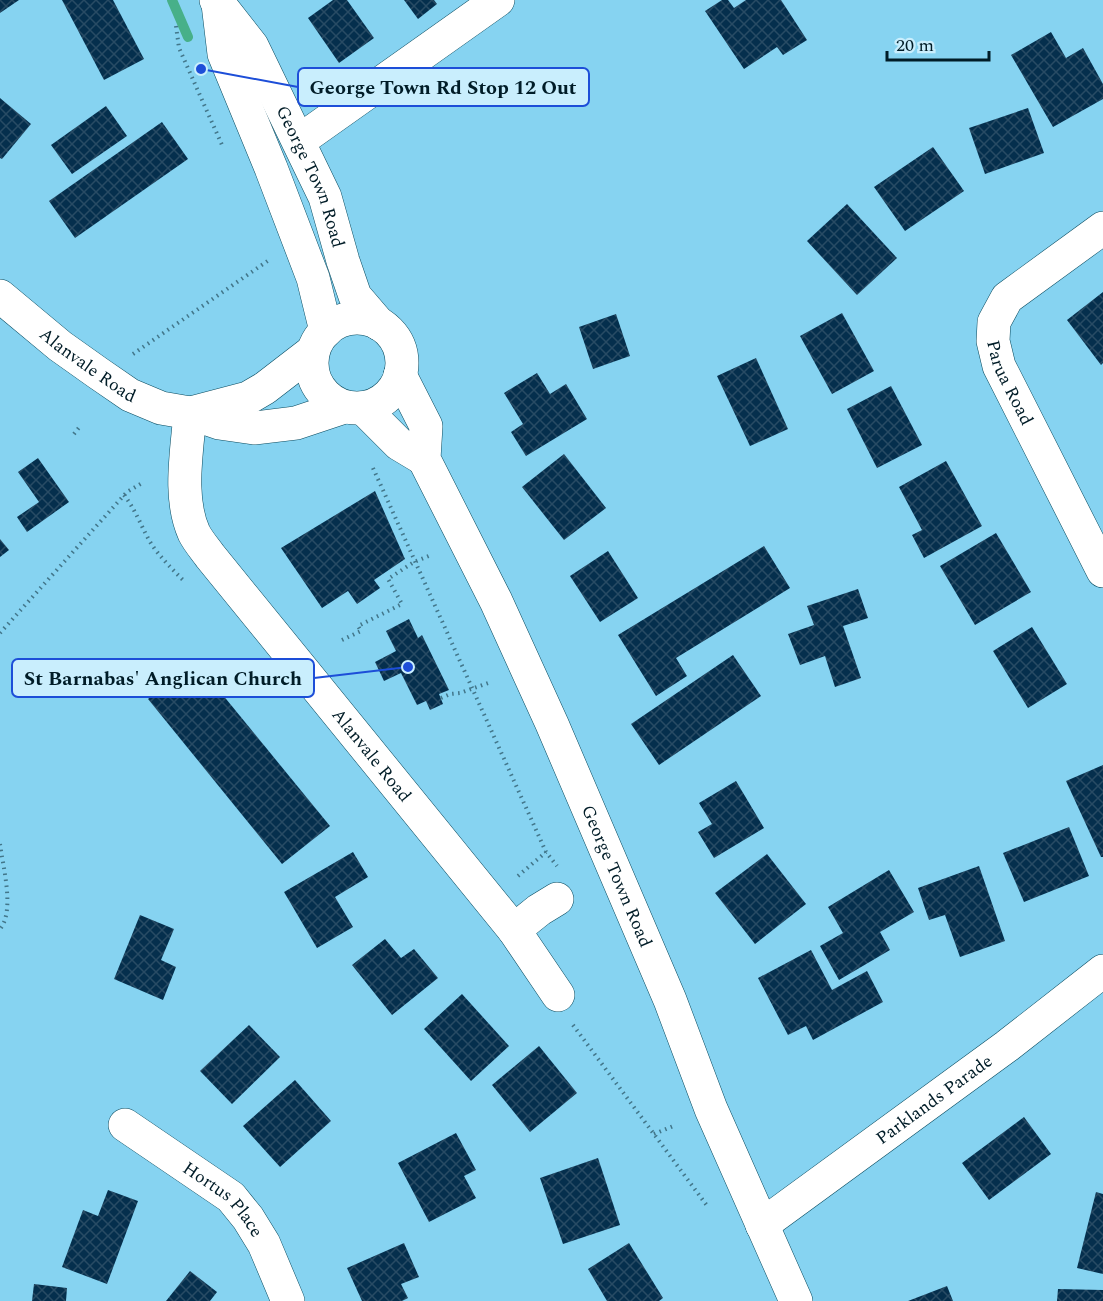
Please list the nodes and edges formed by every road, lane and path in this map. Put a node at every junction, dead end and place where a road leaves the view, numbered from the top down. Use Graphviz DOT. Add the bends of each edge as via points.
graph roads {
  1 [pos="498,0"];
  2 [pos="217,1"];
  3 [pos="299,141"];
  4 [pos="1103,228"];
  5 [pos="274,267"];
  6 [pos="0,296"];
  7 [pos="379,324"];
  8 [pos="320,341"];
  9 [pos="133,354"];
  10 [pos="400,375"];
  11 [pos="353,407"];
  12 [pos="189,413"];
  13 [pos="81,425"];
  14 [pos="74,434"];
  15 [pos="424,459"];
  16 [pos="372,466"];
  17 [pos="142,483"];
  18 [pos="431,555"];
  19 [pos="414,562"];
  20 [pos="1103,571"];
  21 [pos="0,633"];
  22 [pos="342,640"];
  23 [pos="488,683"];
  24 [pos="471,689"];
  25 [pos="441,698"];
  26 [pos="0,844"];
  27 [pos="546,852"];
  28 [pos="518,876"];
  29 [pos="558,884"];
  30 [pos="0,929"];
  31 [pos="514,930"];
  32 [pos="1103,971"];
  33 [pos="564,1008"];
  34 [pos="125,1125"];
  35 [pos="676,1125"];
  36 [pos="654,1134"];
  37 [pos="708,1207"];
  38 [pos="762,1225"];
  39 [pos="288,1301"];
  40 [pos="796,1301"];
  1 -- 3 [label="street"];
  2 -- 3 [label="street, George Town Road" via="252,46"];
  2 -- 8 [label="street, George Town Road" via="224,54 313,278"];
  3 -- 7 [label="street, George Town Road" via="326,196 355,297"];
  4 -- 20 [label="street, Parua Road" via="1007,298 994,322 993,341 999,366"];
  5 -- 9 [label="path" via="269,260"];
  6 -- 12 [label="street, Alanvale Road" via="60,346 130,395 161,408"];
  7 -- 8 [label="street" via="366,319 338,323"];
  7 -- 10 [label="street" via="399,346"];
  8 -- 11 [label="street" via="313,372 321,391 331,400"];
  8 -- 12 [label="street, Alanvale Road" via="248,398"];
  10 -- 11 [label="street" via="387,397 375,404"];
  10 -- 15 [label="street" via="426,426"];
  11 -- 12 [label="street, Alanvale Road" via="296,423 254,428"];
  11 -- 15 [label="street"];
  12 -- 31 [label="street, Alanvale Road" via="185,481 194,533"];
  13 -- 14 [label="path"];
  15 -- 38 [label="street, George Town Road" via="496,601 552,724"];
  16 -- 19 [label="path"];
  17 -- 21 [label="path" via="127,492"];
  18 -- 19 [label="path"];
  19 -- 22 [label="path" via="388,579 402,604 358,626 360,631"];
  19 -- 24 [label="path"];
  23 -- 24 [label="path"];
  24 -- 25 [label="path"];
  24 -- 27 [label="path"];
  26 -- 30 [label="path" via="8,907"];
  27 -- 28 [label="path"];
  27 -- 29 [label="path"];
  29 -- 31 [label="street" via="539,910"];
  31 -- 33 [label="street, Alanvale Road"];
  32 -- 38 [label="street, Parklands Parade"];
  33 -- 36 [label="path"];
  34 -- 39 [label="street, Hortus Place" via="231,1197 264,1244"];
  35 -- 36 [label="path"];
  36 -- 37 [label="path"];
  38 -- 40 [label="street, George Town Road"];
}
